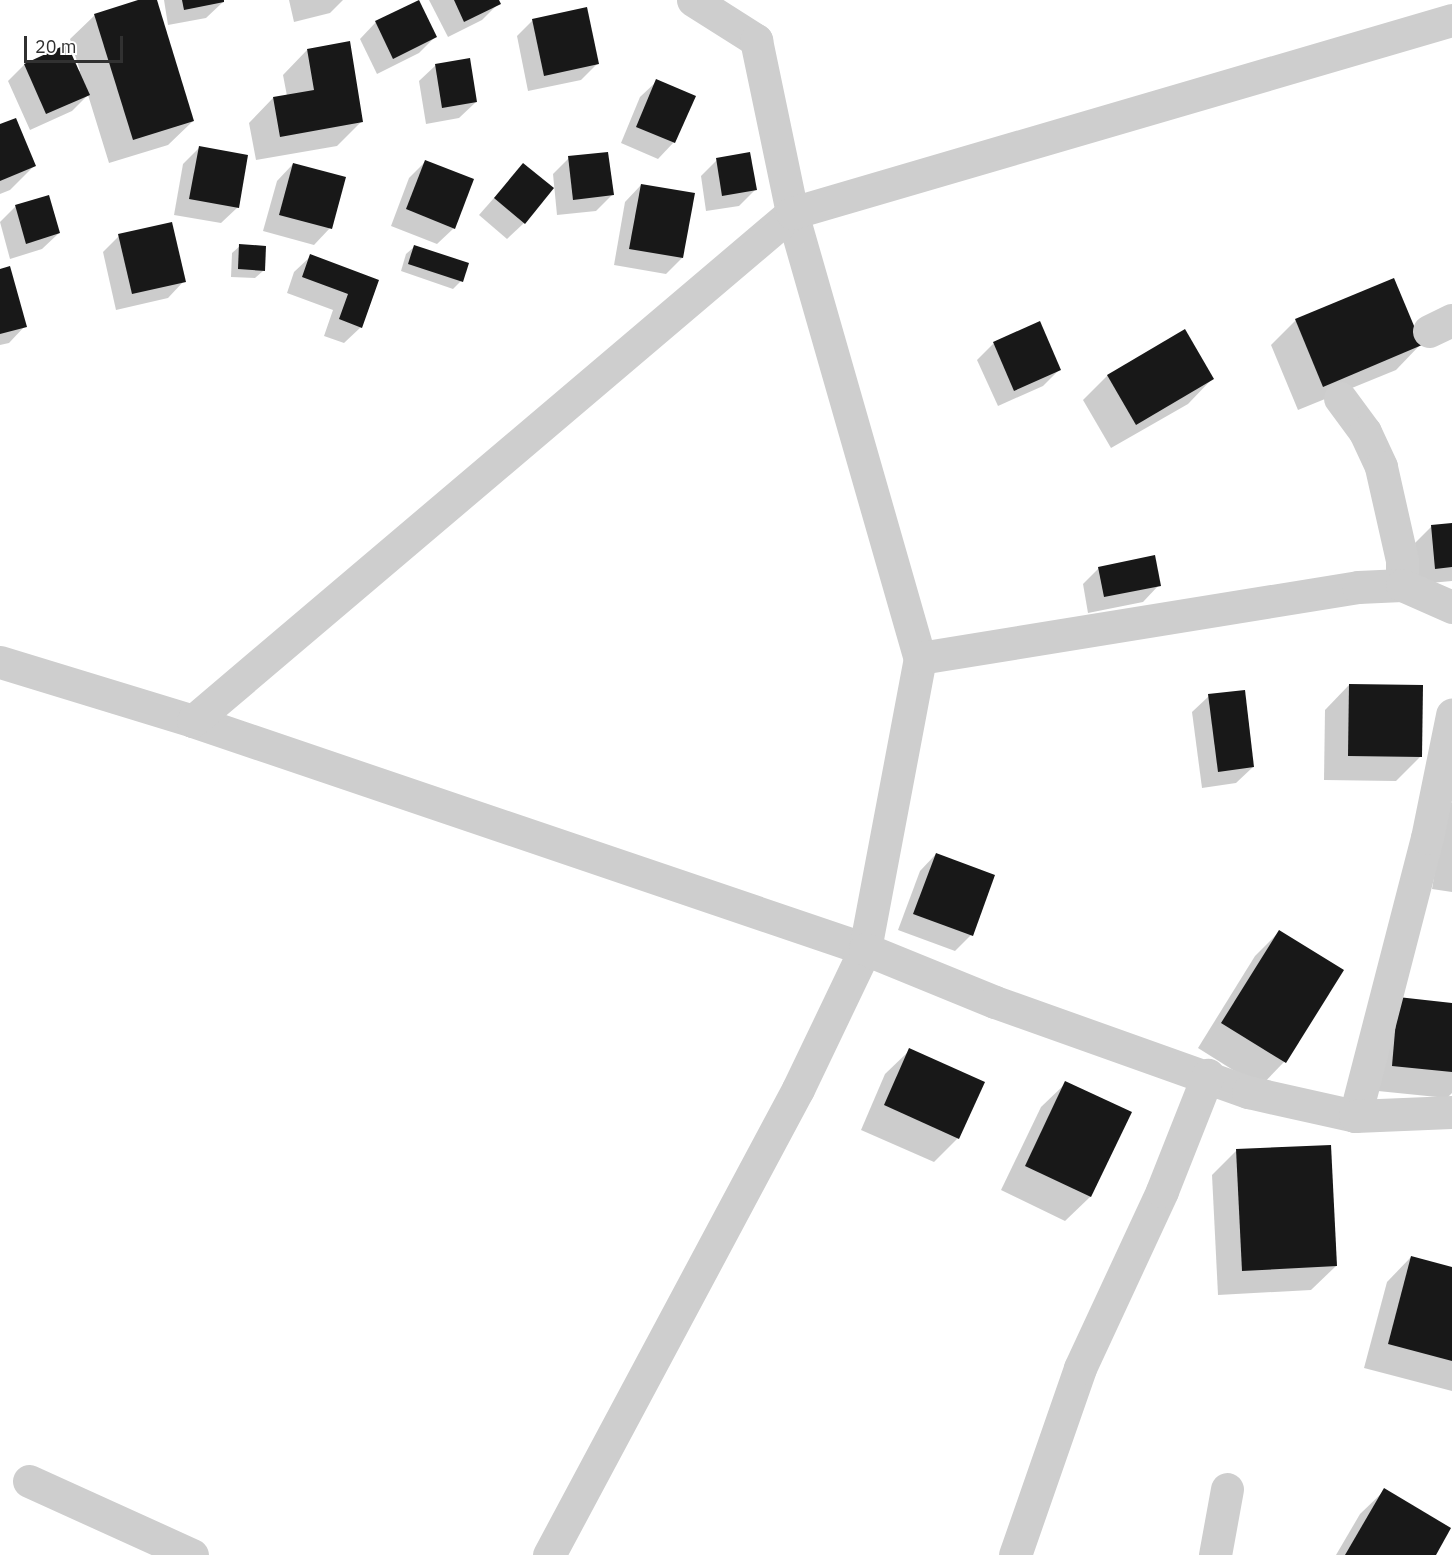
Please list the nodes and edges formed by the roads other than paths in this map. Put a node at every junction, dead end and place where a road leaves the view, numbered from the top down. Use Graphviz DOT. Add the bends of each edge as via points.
graph roads {
  1 [pos="693,0"];
  2 [pos="1452,20"];
  3 [pos="792,213"];
  4 [pos="1340,398"];
  5 [pos="1402,585"];
  6 [pos="1452,607"];
  7 [pos="920,658"];
  8 [pos="0,662"];
  9 [pos="1452,715"];
  10 [pos="193,721"];
  11 [pos="865,949"];
  12 [pos="1208,1076"];
  13 [pos="1452,1112"];
  14 [pos="1355,1116"];
  15 [pos="29,1481"];
  16 [pos="1227,1489"];
  17 [pos="192,1555"];
  18 [pos="549,1555"];
  19 [pos="1015,1555"];
  20 [pos="1215,1555"];
  1 -- 3 [label="street" via="756,40"];
  2 -- 3 [label="street"];
  3 -- 7 [label="street"];
  3 -- 10 [label="street"];
  4 -- 5 [label="street" via="1365,432 1381,467 1402,560"];
  5 -- 6 [label="street"];
  5 -- 7 [label="street" via="1358,587"];
  7 -- 11 [label="street"];
  8 -- 10 [label="street"];
  9 -- 14 [label="street" via="1427,838"];
  10 -- 11 [label="street"];
  11 -- 12 [label="street" via="995,1002"];
  11 -- 18 [label="street" via="798,1089"];
  12 -- 14 [label="street" via="1248,1092"];
  12 -- 19 [label="street" via="1162,1191 1080,1368"];
  13 -- 14 [label="street"];
  15 -- 17 [label="street"];
  16 -- 20 [label="street"];
}
